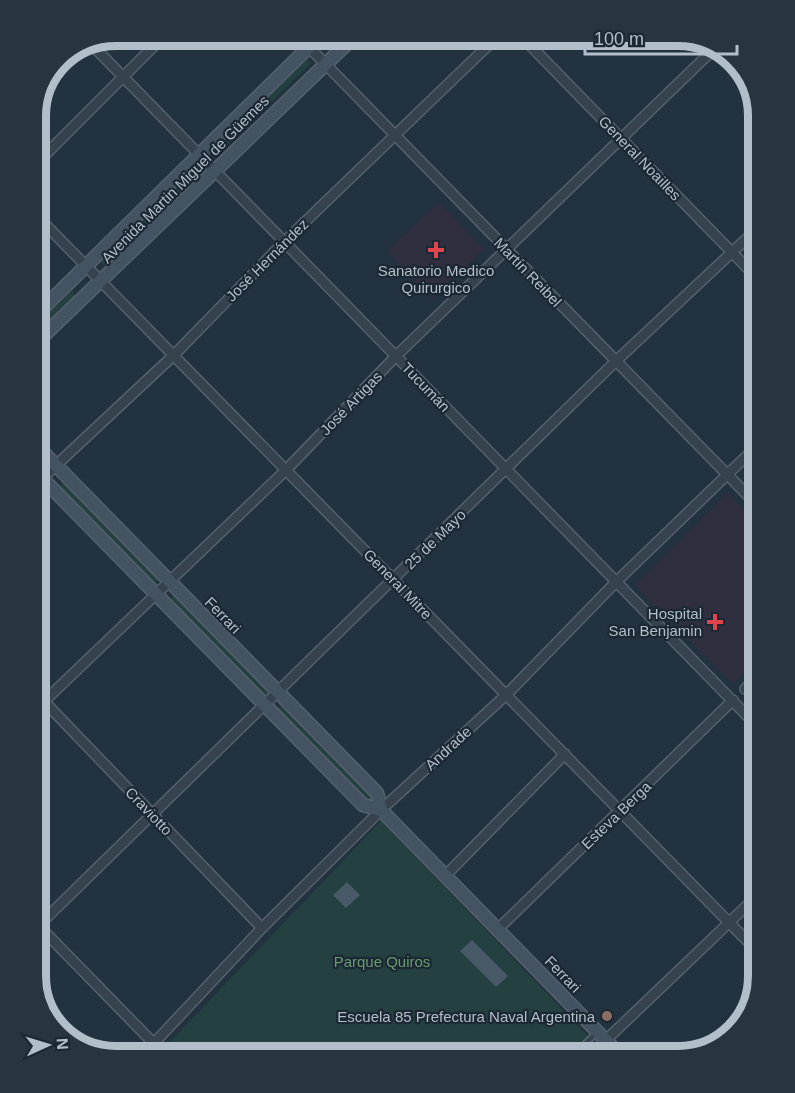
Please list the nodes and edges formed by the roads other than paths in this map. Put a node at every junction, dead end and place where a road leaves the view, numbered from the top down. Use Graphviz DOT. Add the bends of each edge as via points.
graph roads {
  1 [pos="153,46"];
  2 [pos="344,46"];
  3 [pos="309,47"];
  4 [pos="487,47"];
  5 [pos="531,47"];
  6 [pos="97,50"];
  7 [pos="709,54"];
  8 [pos="326,64"];
  9 [pos="122,76"];
  10 [pos="395,136"];
  11 [pos="620,138"];
  12 [pos="47,154"];
  13 [pos="198,154"];
  14 [pos="214,170"];
  15 [pos="47,226"];
  16 [pos="748,237"];
  17 [pos="284,242"];
  18 [pos="506,249"];
  19 [pos="732,252"];
  20 [pos="87,267"];
  21 [pos="748,269"];
  22 [pos="102,282"];
  23 [pos="47,305"];
  24 [pos="47,333"];
  25 [pos="174,355"];
  26 [pos="396,356"];
  27 [pos="616,361"];
  28 [pos="748,455"];
  29 [pos="47,456"];
  30 [pos="56,465"];
  31 [pos="506,469"];
  32 [pos="286,470"];
  33 [pos="47,472"];
  34 [pos="727,475"];
  35 [pos="47,487"];
  36 [pos="748,496"];
  37 [pos="393,579"];
  38 [pos="169,580"];
  39 [pos="617,581"];
  40 [pos="155,594"];
  41 [pos="748,686"];
  42 [pos="745,689"];
  43 [pos="277,693"];
  44 [pos="506,694"];
  45 [pos="47,698"];
  46 [pos="733,700"];
  47 [pos="47,704"];
  48 [pos="264,706"];
  49 [pos="748,716"];
  50 [pos="565,754"];
  51 [pos="381,810"];
  52 [pos="620,811"];
  53 [pos="153,814"];
  54 [pos="446,875"];
  55 [pos="748,905"];
  56 [pos="47,916"];
  57 [pos="729,923"];
  58 [pos="262,928"];
  59 [pos="498,929"];
  60 [pos="47,936"];
  61 [pos="748,942"];
  62 [pos="602,1035"];
  63 [pos="154,1044"];
  64 [pos="584,1046"];
  65 [pos="611,1046"];
  1 -- 9 [label="street"];
  2 -- 8 [label="main road, Avenida Martin Miguel de Güemes"];
  3 -- 8 [label="street, Martín Reibel"];
  3 -- 13 [label="main road, Avenida Martin Miguel de Güemes"];
  4 -- 10 [label="street, José Hernández"];
  5 -- 11 [label="street, General Noailles"];
  6 -- 9 [label="street, Tucumán"];
  7 -- 11 [label="street, José Artigas"];
  8 -- 10 [label="street, Martín Reibel"];
  8 -- 14 [label="main road, Avenida Martin Miguel de Güemes"];
  9 -- 12 [label="street"];
  9 -- 13 [label="street, Tucumán"];
  10 -- 17 [label="street, José Hernández"];
  10 -- 18 [label="street, Martín Reibel"];
  11 -- 18 [label="street, José Artigas"];
  11 -- 19 [label="street, General Noailles"];
  13 -- 14 [label="street, Tucumán"];
  13 -- 20 [label="main road, Avenida Martin Miguel de Güemes"];
  14 -- 17 [label="street, Tucumán"];
  14 -- 22 [label="main road, Avenida Martin Miguel de Güemes"];
  15 -- 20 [label="street, General Mitre"];
  16 -- 19 [label="street, 25 de Mayo"];
  17 -- 25 [label="street, José Hernández"];
  17 -- 26 [label="street, Tucumán"];
  18 -- 26 [label="street, José Artigas"];
  18 -- 27 [label="street, Martín Reibel"];
  19 -- 21 [label="street, General Noailles"];
  19 -- 27 [label="street, 25 de Mayo"];
  20 -- 22 [label="street, General Mitre"];
  20 -- 23 [label="main road, Avenida Martin Miguel de Güemes"];
  22 -- 24 [label="main road, Avenida Martin Miguel de Güemes"];
  22 -- 25 [label="street, General Mitre"];
  25 -- 30 [label="street, José Hernández"];
  25 -- 32 [label="street, General Mitre"];
  26 -- 31 [label="street, Tucumán"];
  26 -- 32 [label="street, José Artigas"];
  27 -- 31 [label="street, 25 de Mayo"];
  27 -- 34 [label="street, Martín Reibel"];
  28 -- 34 [label="street, Andrade"];
  29 -- 30 [label="main road, Ferrari"];
  30 -- 33 [label="street, José Hernández"];
  30 -- 38 [label="main road, Ferrari"];
  31 -- 37 [label="street, 25 de Mayo"];
  31 -- 39 [label="street, Tucumán"];
  32 -- 37 [label="street, General Mitre"];
  32 -- 38 [label="street, José Artigas"];
  34 -- 36 [label="street, Martín Reibel"];
  34 -- 39 [label="street, Andrade"];
  35 -- 40 [label="main road, Ferrari"];
  37 -- 43 [label="street, 25 de Mayo"];
  37 -- 44 [label="street, General Mitre"];
  38 -- 40 [label="street, José Artigas"];
  38 -- 43 [label="main road, Ferrari"];
  39 -- 44 [label="street, Andrade"];
  39 -- 46 [label="street, Tucumán"];
  40 -- 45 [label="street, José Artigas"];
  40 -- 48 [label="main road, Ferrari"];
  41 -- 42 [label="street"];
  43 -- 48 [label="street, 25 de Mayo"];
  43 -- 51 [label="main road, Ferrari" via="377,793"];
  44 -- 50 [label="street, General Mitre"];
  44 -- 51 [label="street, Andrade"];
  46 -- 49 [label="street, Tucumán"];
  46 -- 52 [label="street, Esteva Berga"];
  47 -- 53 [label="street, Craviotto"];
  48 -- 51 [label="main road, Ferrari" via="363,805"];
  48 -- 53 [label="street, 25 de Mayo"];
  50 -- 52 [label="street, General Mitre"];
  50 -- 54 [label="street"];
  51 -- 54 [label="main road, Ferrari"];
  51 -- 58 [label="street, Andrade"];
  52 -- 57 [label="street, General Mitre"];
  52 -- 59 [label="street, Esteva Berga"];
  53 -- 56 [label="street, 25 de Mayo"];
  53 -- 58 [label="street, Craviotto"];
  54 -- 59 [label="main road, Ferrari"];
  55 -- 57 [label="street"];
  57 -- 61 [label="street, General Mitre"];
  57 -- 62 [label="street"];
  58 -- 63 [label="street, Andrade"];
  59 -- 62 [label="main road, Ferrari"];
  60 -- 63 [label="street"];
  62 -- 64 [label="lane"];
  62 -- 65 [label="main road, Ferrari"];
}
